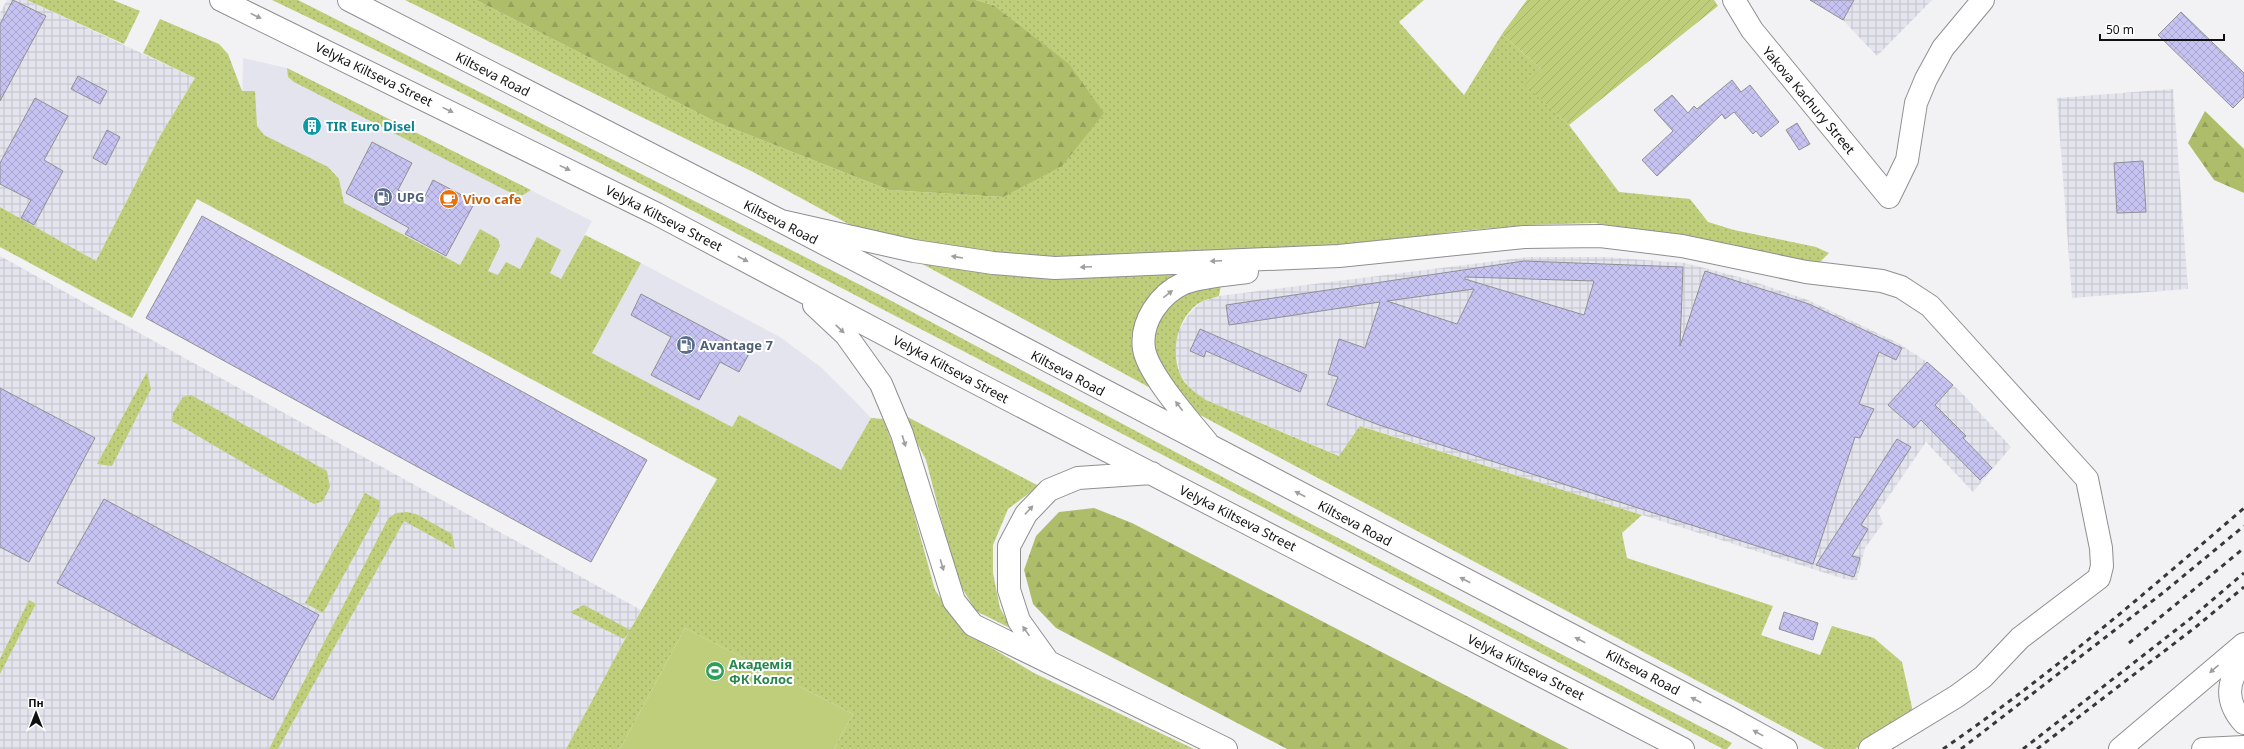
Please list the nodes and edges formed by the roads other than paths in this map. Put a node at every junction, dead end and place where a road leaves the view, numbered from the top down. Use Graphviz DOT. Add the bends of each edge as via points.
graph roads {
  1 [pos="221,0"];
  2 [pos="349,0"];
  3 [pos="1734,0"];
  4 [pos="1983,0"];
  5 [pos="781,222"];
  6 [pos="1339,256"];
  7 [pos="791,284"];
  8 [pos="1211,448"];
  9 [pos="1153,473"];
  10 [pos="2244,644"];
  11 [pos="2244,660"];
  12 [pos="1048,663"];
  13 [pos="2244,723"];
  14 [pos="1680,747"];
  15 [pos="2244,747"];
  16 [pos="1226,749"];
  17 [pos="1786,749"];
  18 [pos="1870,749"];
  19 [pos="2120,749"];
  20 [pos="2203,749"];
  1 -- 7 [label="main road, Velyka Kiltseva Street, one-way" via="603,186"];
  2 -- 5 [label="main road, Kiltseva Road"];
  3 -- 4 [label="main road, Yakova Kachury Street" via="1752,30 1890,197 1907,160 1916,103 1926,79 1943,48"];
  6 -- 5 [label="main road, one-way" via="1028,267 914,250"];
  5 -- 8 [label="main road, Kiltseva Road"];
  8 -- 6 [label="main road, one-way" via="1154,372 1144,350 1144,328 1154,309 1166,295 1185,283"];
  6 -- 18 [label="main road" via="1517,237 1600,236 1682,246 1806,272 1882,281 1901,287 1930,306 2087,479 2101,548 2102,566 2099,578 2020,638 1983,677 1957,696"];
  7 -- 9 [label="main road, Velyka Kiltseva Street"];
  7 -- 12 [label="main road, one-way" via="846,335 881,384 902,434 954,601 973,625"];
  17 -- 8 [label="main road, Kiltseva Road, one-way"];
  12 -- 9 [label="main road, one-way" via="1019,621 1009,590 1009,546 1026,514 1049,490 1078,478"];
  9 -- 14 [label="main road, Velyka Kiltseva Street"];
  10 -- 19 [label="main road, one-way"];
  11 -- 13 [label="main road" via="2233,674 2230,697"];
  12 -- 16 [label="main road"];
  15 -- 20 [label="main road"];
}
